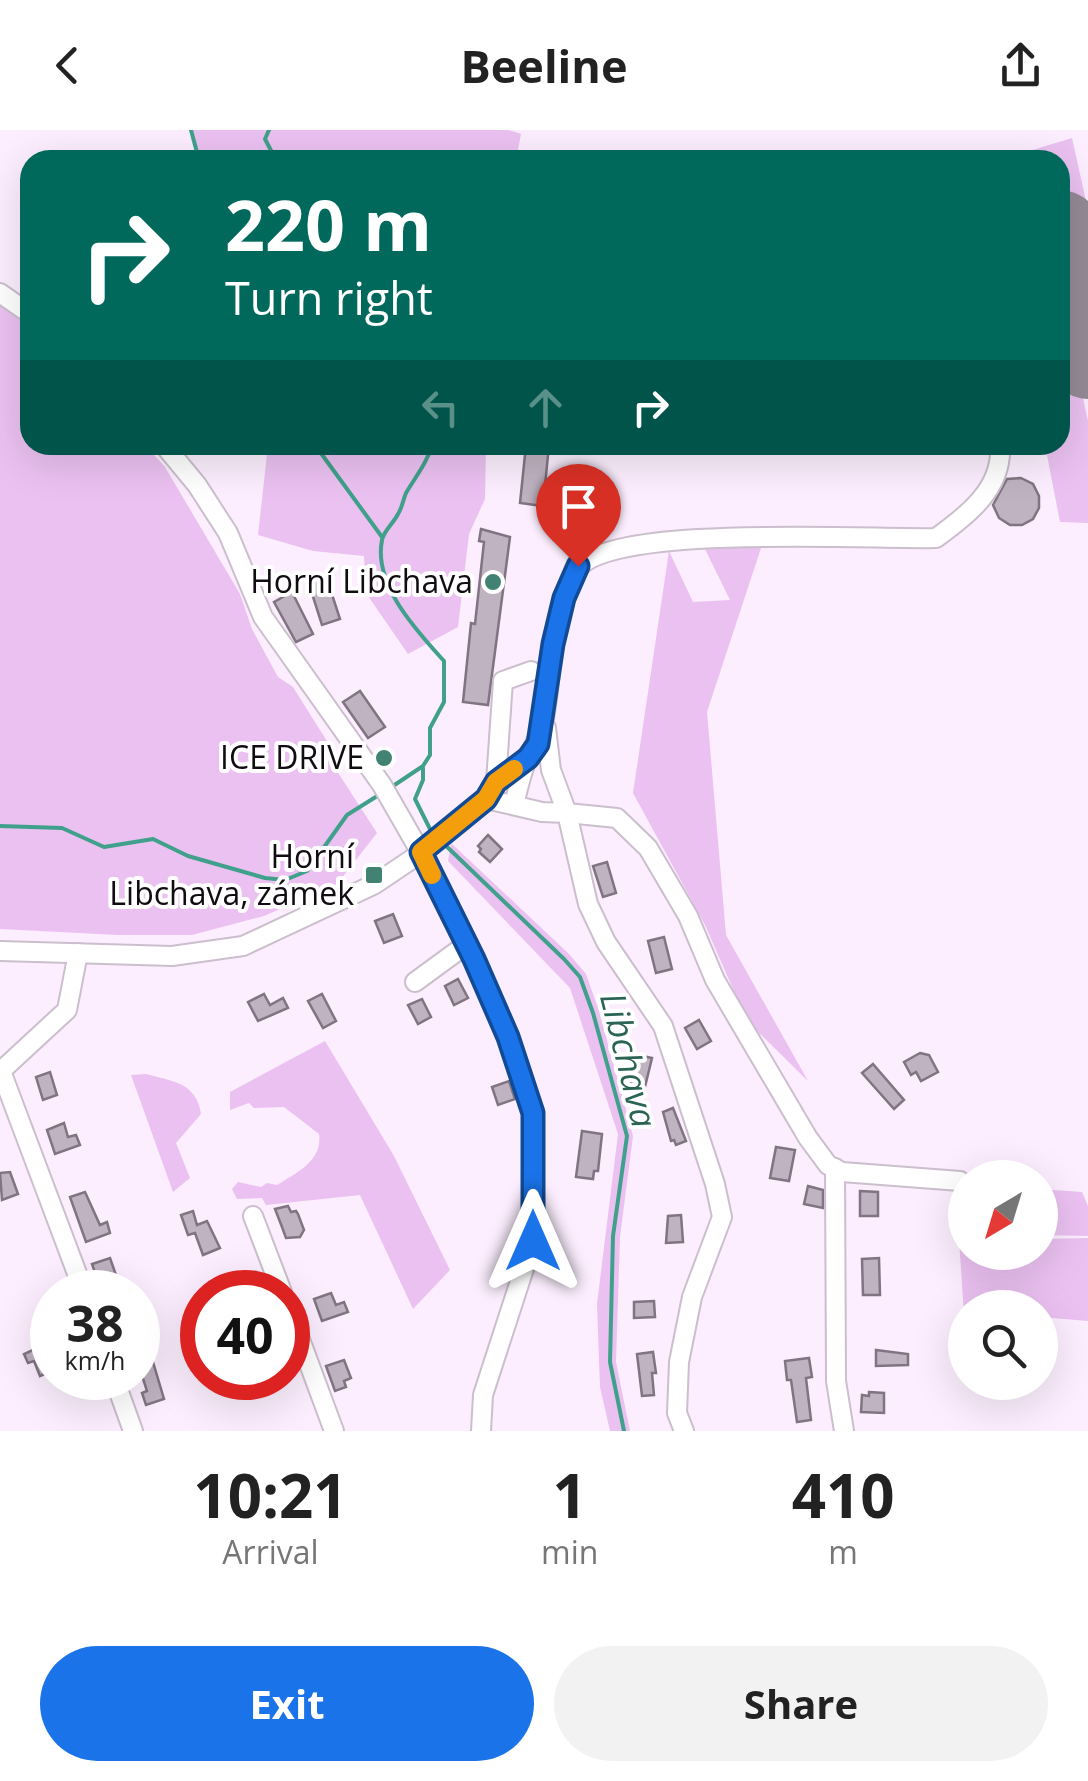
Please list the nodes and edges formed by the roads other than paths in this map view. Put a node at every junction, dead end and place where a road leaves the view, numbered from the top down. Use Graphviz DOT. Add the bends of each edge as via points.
graph roads {
  1 [pos="172,455"];
  2 [pos="1001,455"];
  3 [pos="532,671"];
  4 [pos="544,718"];
  5 [pos="528,758"];
  6 [pos="496,782"];
  7 [pos="486,799"];
  8 [pos="514,804"];
  9 [pos="567,813"];
  10 [pos="432,843"];
  11 [pos="467,944"];
  12 [pos="0,950"];
  13 [pos="78,953"];
  14 [pos="416,982"];
  15 [pos="0,1071"];
  16 [pos="835,1168"];
  17 [pos="948,1180"];
  18 [pos="253,1216"];
  19 [pos="76,1270"];
  20 [pos="274,1270"];
  21 [pos="310,1367"];
  22 [pos="122,1400"];
  23 [pos="134,1431"];
  24 [pos="334,1431"];
  25 [pos="481,1431"];
  26 [pos="684,1431"];
  27 [pos="844,1431"];
  1 -- 10 [label="street" via="228,534 263,617 385,791"];
  2 -- 4 [label="street" via="971,513 936,538 665,539 602,552 578,566 564,598"];
  3 -- 6 [label="street" via="504,681"];
  4 -- 5 [label="street"];
  4 -- 9 [label="street"];
  5 -- 6 [label="street"];
  5 -- 8 [label="street"];
  6 -- 7 [label="street"];
  7 -- 8 [label="street"];
  7 -- 10 [label="street"];
  8 -- 9 [label="street"];
  9 -- 16 [label="street" via="617,818 648,848 754,1048 808,1138"];
  9 -- 26 [label="street" via="588,904 663,1026 722,1217 692,1297 679,1362"];
  10 -- 11 [label="street"];
  10 -- 13 [label="street" via="375,884 243,946 172,956"];
  11 -- 14 [label="street"];
  11 -- 25 [label="street" via="533,1113 533,1241 483,1395"];
  12 -- 13 [label="street"];
  13 -- 15 [label="street" via="66,1010"];
  15 -- 19 [label="street"];
  16 -- 17 [label="street"];
  16 -- 27 [label="street" via="836,1381"];
  18 -- 20 [label="street"];
  21 -- 24 [label="street"];
  22 -- 23 [label="street"];
}
